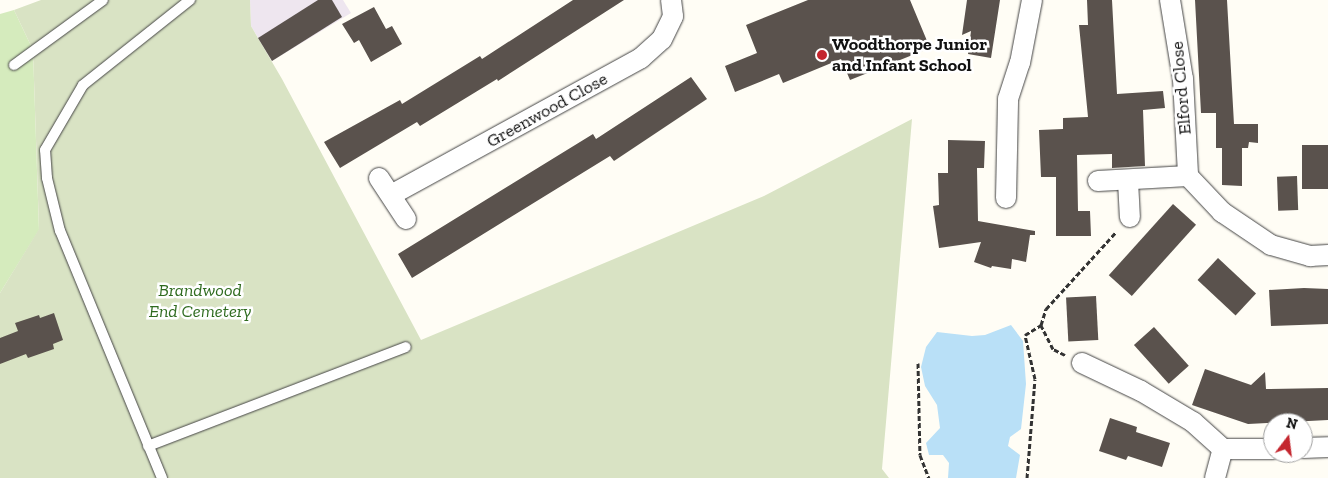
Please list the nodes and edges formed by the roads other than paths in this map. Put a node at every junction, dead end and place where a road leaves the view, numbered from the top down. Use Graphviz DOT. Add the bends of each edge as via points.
graph roads {
  1 [pos="103,0"];
  2 [pos="190,0"];
  3 [pos="671,0"];
  4 [pos="1032,0"];
  5 [pos="1170,0"];
  6 [pos="14,65"];
  7 [pos="1188,176"];
  8 [pos="379,178"];
  9 [pos="1098,181"];
  10 [pos="1128,181"];
  11 [pos="391,195"];
  12 [pos="1006,198"];
  13 [pos="1130,217"];
  14 [pos="406,219"];
  15 [pos="1328,255"];
  16 [pos="406,347"];
  17 [pos="1082,363"];
  18 [pos="148,446"];
  19 [pos="1328,446"];
  20 [pos="1313,447"];
  21 [pos="1223,449"];
  22 [pos="1263,450"];
  23 [pos="162,478"];
  24 [pos="1215,478"];
  1 -- 6 [label="lane"];
  2 -- 18 [label="lane" via="83,85 44,150 60,231"];
  3 -- 11 [label="street, Greenwood Close" via="673,16 662,39 642,58"];
  4 -- 12 [label="street" via="1020,63 1008,99"];
  5 -- 7 [label="street, Elford Close" via="1183,79"];
  7 -- 10 [label="street"];
  7 -- 15 [label="street" via="1222,212 1270,245 1310,256"];
  8 -- 11 [label="street"];
  9 -- 10 [label="street"];
  10 -- 13 [label="street"];
  11 -- 14 [label="street"];
  16 -- 18 [label="lane"];
  17 -- 21 [label="street" via="1141,391 1192,422"];
  18 -- 23 [label="lane"];
  19 -- 20 [label="street"];
  21 -- 22 [label="street"];
  21 -- 24 [label="street"];
}
